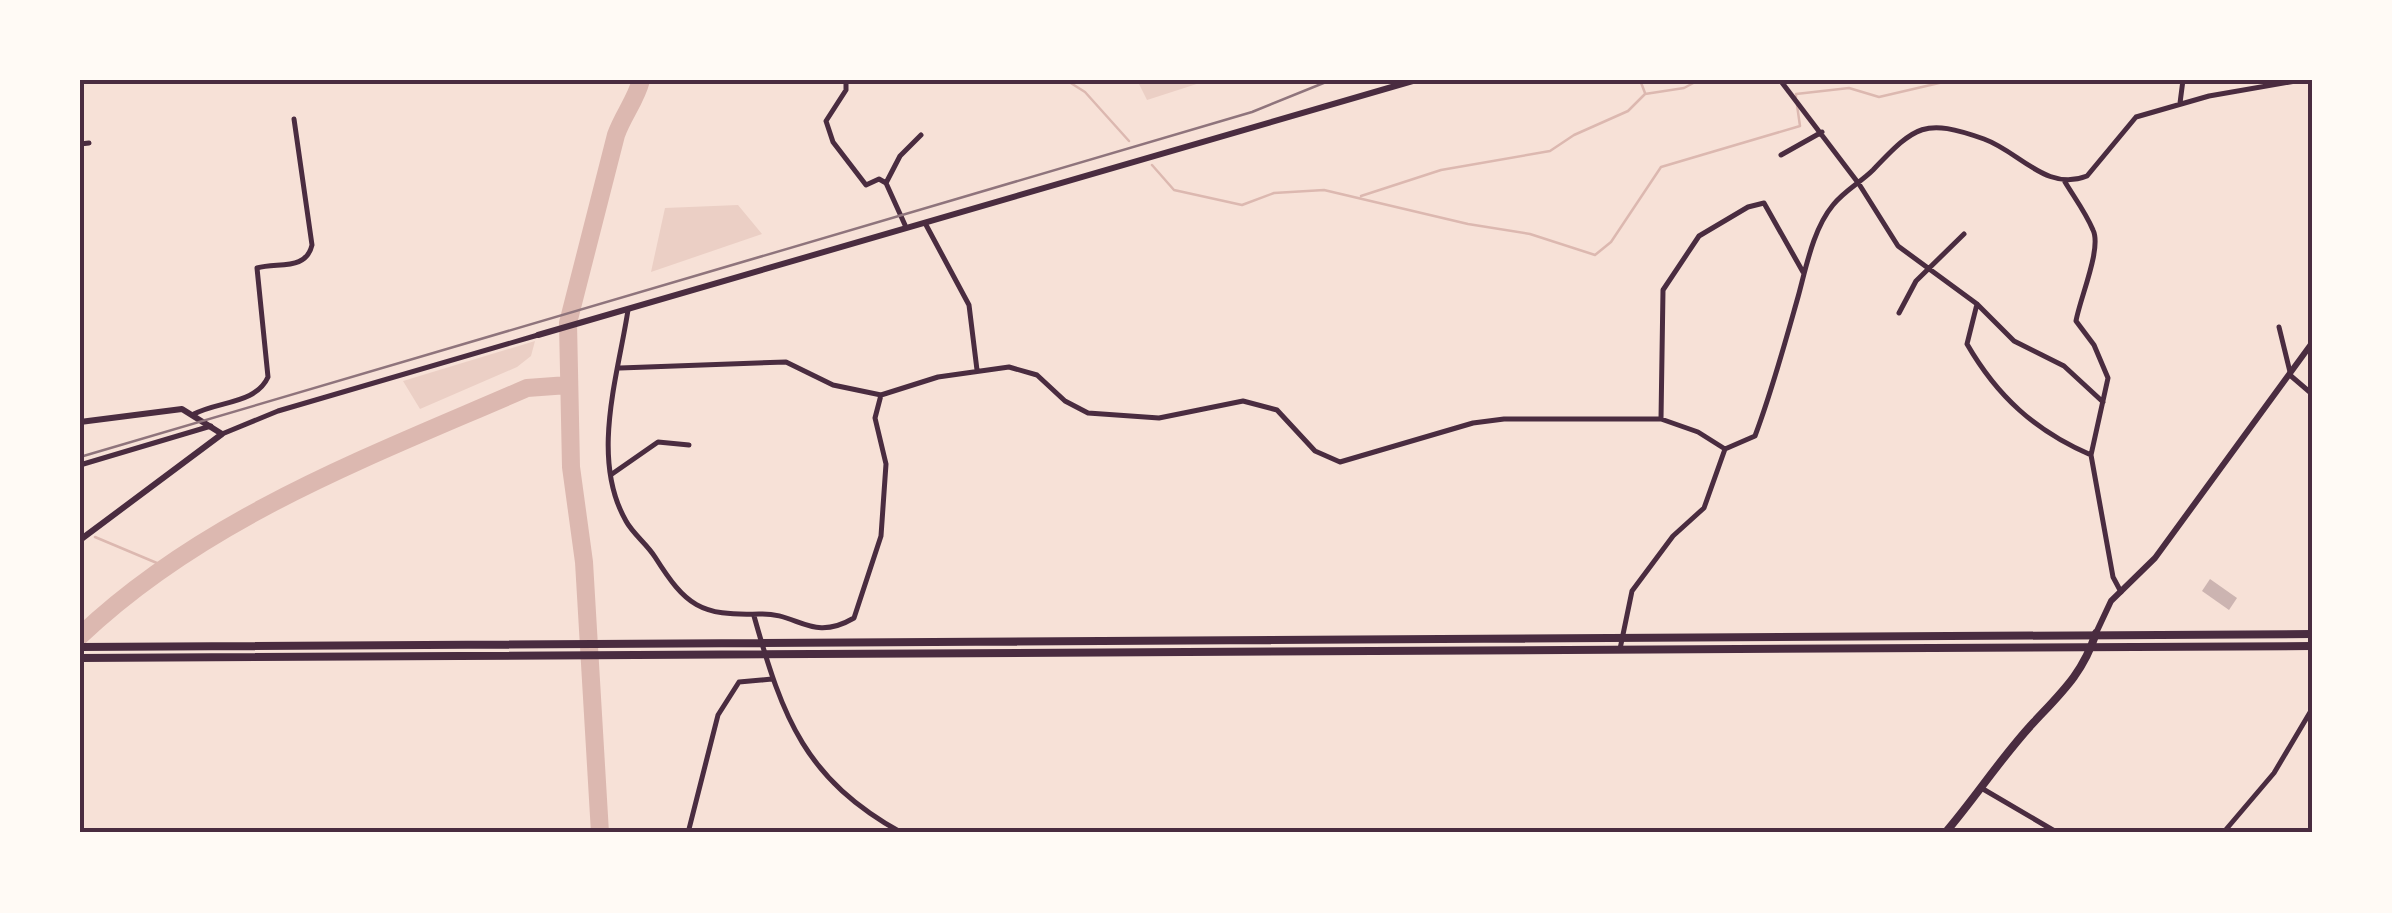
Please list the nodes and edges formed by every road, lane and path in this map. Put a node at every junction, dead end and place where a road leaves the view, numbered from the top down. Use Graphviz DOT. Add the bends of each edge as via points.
graph roads {
  1 [pos="846,80"];
  2 [pos="1416,80"];
  3 [pos="1780,80"];
  4 [pos="2184,80"];
  5 [pos="2302,80"];
  6 [pos="2180,103"];
  7 [pos="294,119"];
  8 [pos="1822,132"];
  9 [pos="921,134"];
  10 [pos="89,143"];
  11 [pos="80,144"];
  12 [pos="1781,155"];
  13 [pos="886,182"];
  14 [pos="2065,182"];
  15 [pos="1859,184"];
  16 [pos="924,220"];
  17 [pos="905,226"];
  18 [pos="1964,234"];
  19 [pos="1931,270"];
  20 [pos="1804,274"];
  21 [pos="1977,304"];
  22 [pos="628,310"];
  23 [pos="1899,313"];
  24 [pos="2279,328"];
  25 [pos="538,336"];
  26 [pos="2312,344"];
  27 [pos="620,368"];
  28 [pos="977,370"];
  29 [pos="2291,376"];
  30 [pos="881,394"];
  31 [pos="2312,394"];
  32 [pos="2102,402"];
  33 [pos="194,414"];
  34 [pos="1662,419"];
  35 [pos="80,422"];
  36 [pos="212,426"];
  37 [pos="222,434"];
  38 [pos="690,445"];
  39 [pos="1725,449"];
  40 [pos="2091,455"];
  41 [pos="80,465"];
  42 [pos="612,474"];
  43 [pos="80,540"];
  44 [pos="2120,592"];
  45 [pos="754,616"];
  46 [pos="2096,633"];
  47 [pos="2312,634"];
  48 [pos="1624,638"];
  49 [pos="1261,640"];
  50 [pos="763,643"];
  51 [pos="478,645"];
  52 [pos="2312,646"];
  53 [pos="80,647"];
  54 [pos="2092,648"];
  55 [pos="1620,649"];
  56 [pos="1264,651"];
  57 [pos="766,654"];
  58 [pos="479,656"];
  59 [pos="82,658"];
  60 [pos="772,679"];
  61 [pos="2312,709"];
  62 [pos="1984,789"];
  63 [pos="688,833"];
  64 [pos="902,833"];
  65 [pos="1945,833"];
  66 [pos="2058,833"];
  67 [pos="2223,833"];
  1 -- 13 [label="street" via="826,121 833,142 866,185"];
  2 -- 16 [label="street"];
  3 -- 8 [label="street"];
  4 -- 6 [label="street"];
  5 -- 6 [label="street"];
  6 -- 14 [label="street" via="2136,117 2087,176"];
  7 -- 33 [label="street" via="310,256 257,268 264,386"];
  8 -- 12 [label="street"];
  8 -- 15 [label="street"];
  9 -- 13 [label="street"];
  10 -- 11 [label="street"];
  13 -- 17 [label="street"];
  14 -- 15 [label="street" via="1992,142 1920,126"];
  14 -- 32 [label="street" via="2094,232 2097,250 2076,321 2108,378"];
  15 -- 19 [label="street" via="1898,246"];
  15 -- 20 [label="street" via="1832,205"];
  16 -- 17 [label="street"];
  16 -- 28 [label="street" via="969,305"];
  17 -- 22 [label="street"];
  18 -- 19 [label="street"];
  19 -- 21 [label="street"];
  19 -- 23 [label="street" via="1916,281"];
  20 -- 34 [label="street" via="1764,202 1699,236 1663,290"];
  20 -- 39 [label="street" via="1755,436"];
  21 -- 32 [label="street" via="2014,341 2064,366"];
  21 -- 40 [label="street" via="1967,344 1992,385 2051,438"];
  22 -- 25 [label="street"];
  22 -- 27 [label="street"];
  24 -- 29 [label="street"];
  25 -- 37 [label="street" via="278,411"];
  26 -- 29 [label="street"];
  27 -- 30 [label="street" via="786,362 833,385"];
  27 -- 42 [label="street" via="608,424"];
  28 -- 30 [label="street"];
  28 -- 34 [label="street" via="1008,367 1036,374 1088,413 1159,418 1243,401 1276,410 1315,451 1340,462 1473,423"];
  29 -- 31 [label="street"];
  29 -- 44 [label="street" via="2142,574"];
  30 -- 45 [label="street" via="875,418 886,464 881,536 854,618 819,630"];
  32 -- 40 [label="street"];
  33 -- 35 [label="street" via="164,410"];
  33 -- 36 [label="street"];
  34 -- 39 [label="street"];
  36 -- 37 [label="street"];
  36 -- 41 [label="street"];
  37 -- 43 [label="street"];
  38 -- 42 [label="street" via="658,442"];
  39 -- 48 [label="street" via="1704,508 1632,590"];
  40 -- 44 [label="street"];
  42 -- 45 [label="street" via="626,521 690,605"];
  44 -- 46 [label="street"];
  45 -- 50 [label="street"];
  46 -- 47 [label="main road"];
  46 -- 48 [label="main road"];
  46 -- 54 [label="main road"];
  48 -- 49 [label="main road"];
  48 -- 55 [label="street"];
  49 -- 50 [label="main road"];
  49 -- 56 [label="main road"];
  50 -- 51 [label="main road"];
  50 -- 57 [label="street"];
  51 -- 53 [label="main road"];
  51 -- 58 [label="main road"];
  52 -- 54 [label="main road"];
  54 -- 55 [label="main road"];
  54 -- 62 [label="main road" via="2068,690"];
  55 -- 56 [label="main road"];
  56 -- 57 [label="main road"];
  57 -- 58 [label="main road"];
  57 -- 60 [label="street"];
  58 -- 59 [label="main road"];
  60 -- 63 [label="street" via="739,682 718,714"];
  60 -- 64 [label="street" via="796,738 863,811"];
  61 -- 67 [label="street" via="2274,773"];
  62 -- 65 [label="main road"];
  62 -- 66 [label="street"];
}
